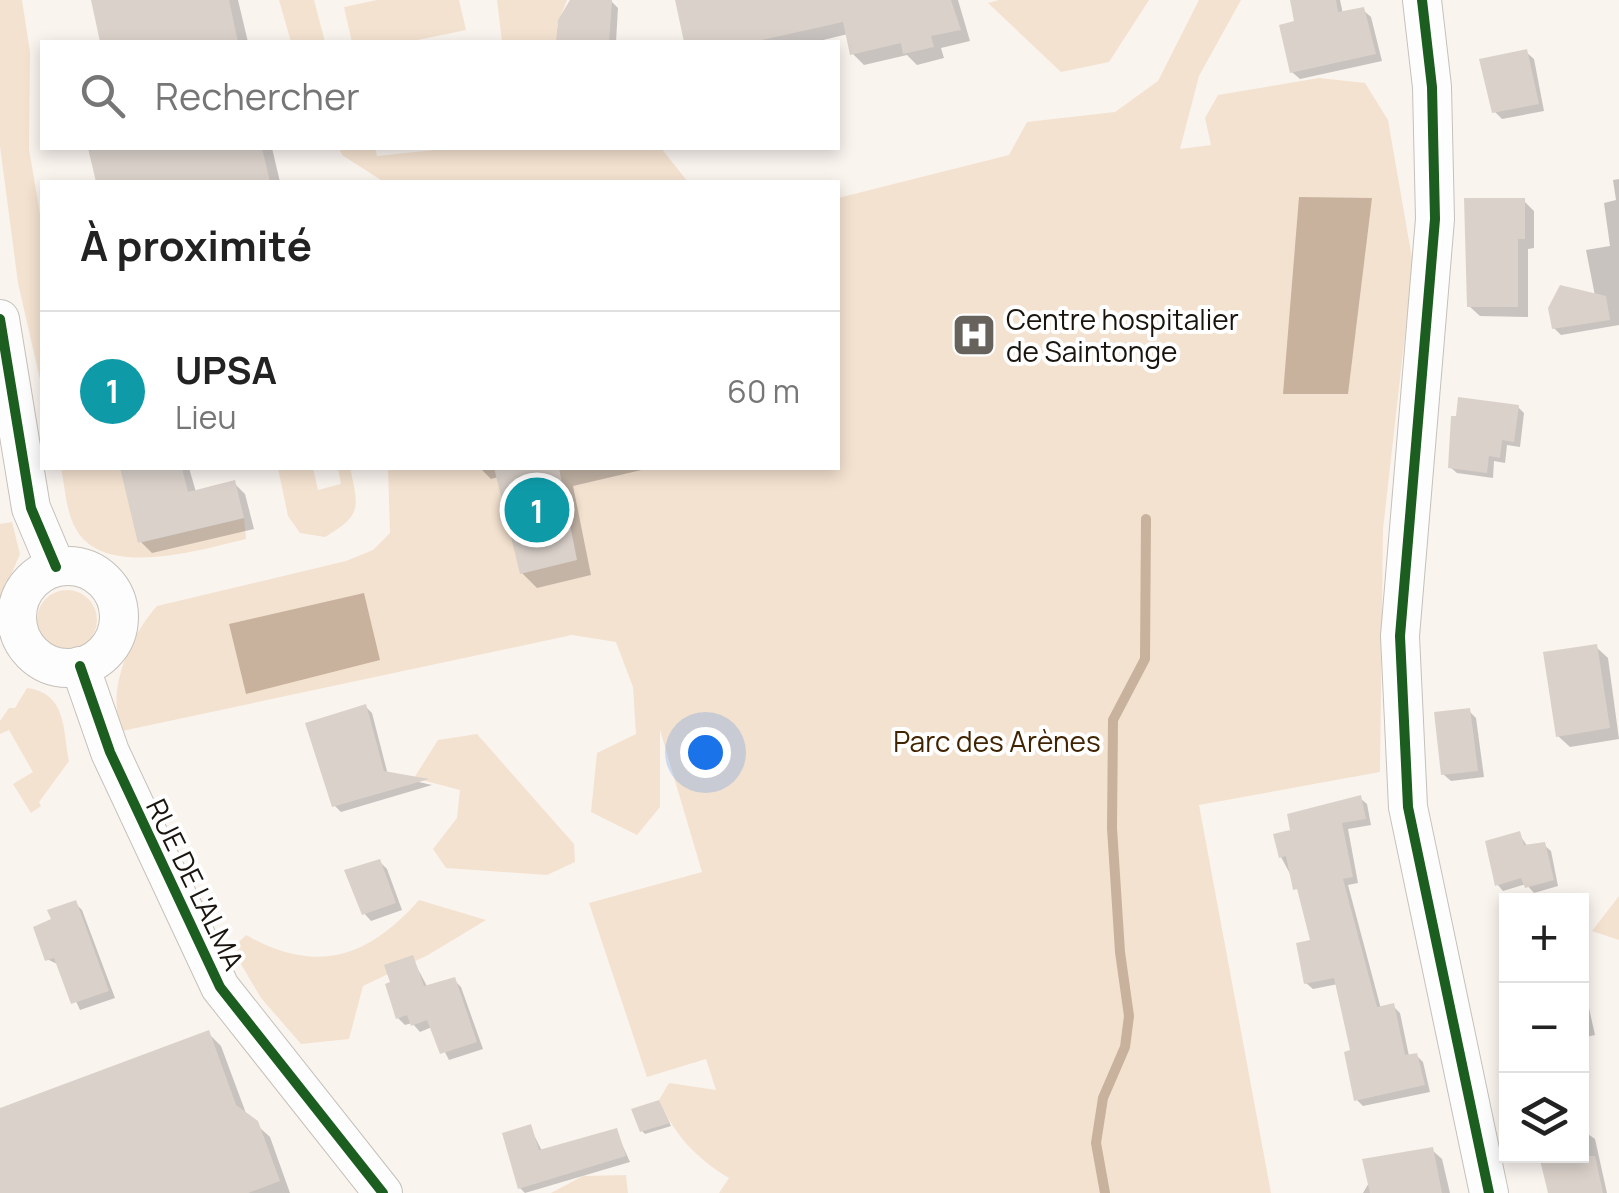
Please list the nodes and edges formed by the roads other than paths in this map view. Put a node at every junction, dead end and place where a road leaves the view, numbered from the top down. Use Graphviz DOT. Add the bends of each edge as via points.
graph roads {
  1 [pos="1422,0"];
  2 [pos="0,318"];
  3 [pos="56,567"];
  4 [pos="80,666"];
  5 [pos="384,1193"];
  6 [pos="1489,1193"];
  1 -- 6 [label="street" via="1435,219 1400,636 1408,807"];
  2 -- 3 [label="street" via="31,508"];
  3 -- 4 [label="street" via="90,571 104,581 118,610 106,651"];
  3 -- 4 [label="street" via="40,574 20,600 20,634 38,659"];
  4 -- 5 [label="street, RUE DE L'ALMA" via="110,752 220,987"];
}
